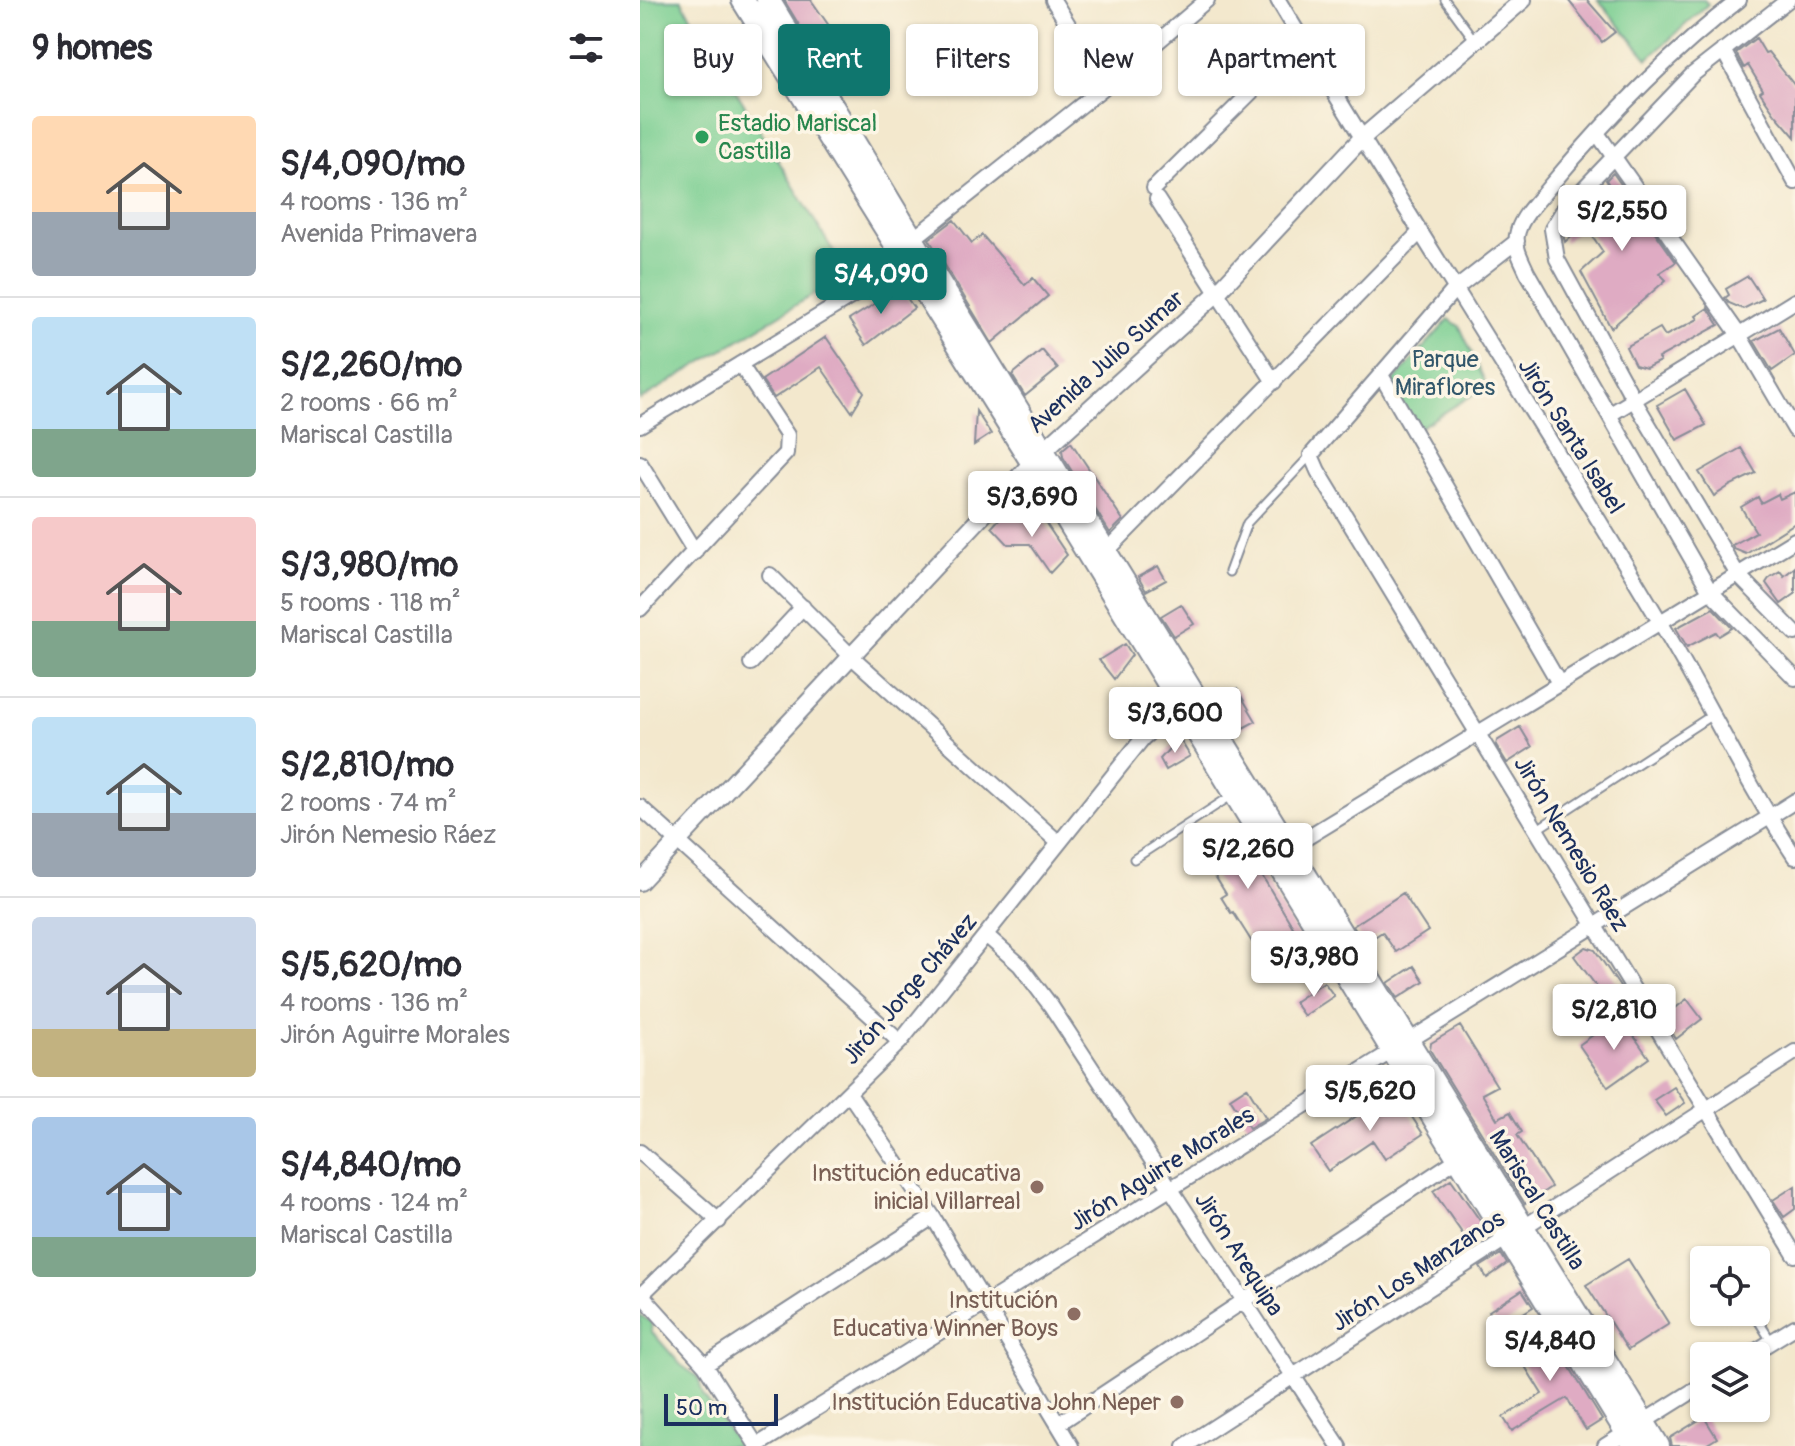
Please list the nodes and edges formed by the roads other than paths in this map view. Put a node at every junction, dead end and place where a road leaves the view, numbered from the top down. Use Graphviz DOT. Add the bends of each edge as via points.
graph roads {
  1 [pos="743,0"];
  2 [pos="768,0"];
  3 [pos="1053,0"];
  4 [pos="1207,0"];
  5 [pos="1278,0"];
  6 [pos="1445,0"];
  7 [pos="1523,0"];
  8 [pos="1739,0"];
  9 [pos="1788,0"];
  10 [pos="1068,24"];
  11 [pos="1293,24"];
  12 [pos="1162,38"];
  13 [pos="1475,41"];
  14 [pos="1723,50"];
  15 [pos="1094,96"];
  16 [pos="1250,96"];
  17 [pos="1336,96"];
  18 [pos="1597,133"];
  19 [pos="1361,139"];
  20 [pos="1615,155"];
  21 [pos="1795,182"];
  22 [pos="1419,233"];
  23 [pos="1517,241"];
  24 [pos="909,252"];
  25 [pos="1454,290"];
  26 [pos="1216,294"];
  27 [pos="1795,301"];
  28 [pos="1739,335"];
  29 [pos="740,364"];
  30 [pos="1381,375"];
  31 [pos="1274,382"];
  32 [pos="1634,400"];
  33 [pos="1609,415"];
  34 [pos="640,425"];
  35 [pos="1795,430"];
  36 [pos="1311,455"];
  37 [pos="1038,456"];
  38 [pos="640,463"];
  39 [pos="1795,540"];
  40 [pos="695,552"];
  41 [pos="1106,552"];
  42 [pos="1229,572"];
  43 [pos="770,575"];
  44 [pos="1738,575"];
  45 [pos="1710,591"];
  46 [pos="803,607"];
  47 [pos="640,609"];
  48 [pos="1660,621"];
  49 [pos="1795,633"];
  50 [pos="851,656"];
  51 [pos="751,663"];
  52 [pos="1795,678"];
  53 [pos="1559,683"];
  54 [pos="1187,698"];
  55 [pos="1712,715"];
  56 [pos="1477,733"];
  57 [pos="1236,793"];
  58 [pos="1795,801"];
  59 [pos="640,807"];
  60 [pos="1769,817"];
  61 [pos="1536,830"];
  62 [pos="678,842"];
  63 [pos="1059,843"];
  64 [pos="1282,853"];
  65 [pos="1795,857"];
  66 [pos="1134,859"];
  67 [pos="640,882"];
  68 [pos="1595,926"];
  69 [pos="986,935"];
  70 [pos="900,1042"];
  71 [pos="1401,1047"];
  72 [pos="1795,1052"];
  73 [pos="849,1093"];
  74 [pos="1706,1110"];
  75 [pos="640,1152"];
  76 [pos="1459,1158"];
  77 [pos="1171,1189"];
  78 [pos="933,1217"];
  79 [pos="719,1221"];
  80 [pos="1516,1234"];
  81 [pos="1795,1255"];
  82 [pos="641,1295"];
  83 [pos="1244,1301"];
  84 [pos="986,1304"];
  85 [pos="1761,1326"];
  86 [pos="1795,1327"];
  87 [pos="1771,1342"];
  88 [pos="705,1365"];
  89 [pos="1293,1377"];
  90 [pos="1690,1394"];
  91 [pos="1058,1424"];
  92 [pos="1635,1433"];
  93 [pos="756,1446"];
  94 [pos="1071,1446"];
  95 [pos="1185,1446"];
  96 [pos="1339,1446"];
  97 [pos="1605,1446"];
  98 [pos="1658,1446"];
  1 -- 24 [label="highway"];
  2 -- 24 [label="highway"];
  3 -- 10 [label="street"];
  4 -- 12 [label="street"];
  5 -- 11 [label="street, Jirón Santa Isabel"];
  6 -- 13 [label="lane"];
  7 -- 13 [label="street, Avenida Julio Sumar"];
  8 -- 18 [label="street"];
  9 -- 14 [label="street"];
  13 -- 19 [label="street, Avenida Julio Sumar"];
  14 -- 20 [label="street"];
  14 -- 21 [label="street"];
  15 -- 24 [label="street"];
  16 -- 26 [label="street" via="1155,194"];
  17 -- 19 [label="street, Jirón Santa Isabel"];
  18 -- 20 [label="street"];
  18 -- 23 [label="street" via="1522,221"];
  19 -- 22 [label="street, Jirón Santa Isabel"];
  19 -- 26 [label="street, Avenida Julio Sumar"];
  20 -- 28 [label="street"];
  20 -- 32 [label="street" via="1564,209 1552,229 1553,242 1557,259"];
  22 -- 25 [label="street, Jirón Santa Isabel"];
  22 -- 31 [label="street"];
  23 -- 25 [label="street"];
  23 -- 33 [label="street" via="1527,272"];
  24 -- 29 [label="street"];
  24 -- 37 [label="highway"];
  25 -- 30 [label="street"];
  25 -- 48 [label="street, Jirón Santa Isabel"];
  26 -- 31 [label="street"];
  26 -- 37 [label="street, Avenida Julio Sumar"];
  27 -- 28 [label="street"];
  28 -- 32 [label="street"];
  28 -- 35 [label="street"];
  29 -- 34 [label="street"];
  29 -- 40 [label="street" via="787,435 786,453"];
  30 -- 36 [label="street"];
  30 -- 53 [label="street"];
  31 -- 41 [label="street"];
  32 -- 33 [label="street"];
  32 -- 44 [label="street"];
  33 -- 45 [label="street"];
  36 -- 42 [label="lane" via="1247,523"];
  36 -- 56 [label="street, Jirón Nemesio Ráez"];
  37 -- 41 [label="highway, Mariscal Castilla"];
  37 -- 50 [label="street, Avenida Julio Sumar"];
  37 -- 54 [label="highway, Mariscal Castilla"];
  38 -- 40 [label="street"];
  39 -- 44 [label="street"];
  40 -- 47 [label="street"];
  41 -- 54 [label="highway, Mariscal Castilla"];
  43 -- 46 [label="street"];
  44 -- 45 [label="street"];
  44 -- 49 [label="street"];
  45 -- 48 [label="street"];
  45 -- 52 [label="street"];
  46 -- 50 [label="street"];
  46 -- 51 [label="street"];
  48 -- 53 [label="street"];
  48 -- 55 [label="street, Jirón Santa Isabel"];
  50 -- 62 [label="street, Avenida Julio Sumar"];
  50 -- 63 [label="street"];
  53 -- 56 [label="street"];
  54 -- 57 [label="highway, Mariscal Castilla"];
  54 -- 63 [label="street, Jirón Jorge Chávez" via="1143,738"];
  54 -- 64 [label="highway, Mariscal Castilla"];
  55 -- 60 [label="street, Jirón Santa Isabel"];
  55 -- 61 [label="lane"];
  56 -- 61 [label="street, Jirón Nemesio Ráez"];
  56 -- 64 [label="street"];
  57 -- 64 [label="highway, Mariscal Castilla"];
  57 -- 66 [label="lane"];
  58 -- 60 [label="street, Jirón Aguirre Morales"];
  59 -- 62 [label="street"];
  60 -- 65 [label="street, Jirón Santa Isabel"];
  60 -- 68 [label="street, Jirón Aguirre Morales"];
  61 -- 68 [label="street, Jirón Nemesio Ráez"];
  62 -- 67 [label="street, Avenida Julio Sumar"];
  62 -- 70 [label="street"];
  63 -- 69 [label="street, Jirón Jorge Chávez"];
  64 -- 71 [label="highway, Mariscal Castilla"];
  68 -- 71 [label="street, Jirón Aguirre Morales"];
  68 -- 74 [label="street, Jirón Nemesio Ráez"];
  69 -- 70 [label="street, Jirón Jorge Chávez"];
  69 -- 77 [label="street, Jirón Arequipa" via="1020,965 1051,1006"];
  70 -- 73 [label="street, Jirón Jorge Chávez"];
  71 -- 76 [label="highway, Mariscal Castilla"];
  71 -- 77 [label="street, Jirón Aguirre Morales"];
  71 -- 80 [label="highway, Mariscal Castilla"];
  72 -- 74 [label="street, Jirón Los Manzanos"];
  73 -- 78 [label="street"];
  73 -- 79 [label="street, Jirón Jorge Chávez"];
  74 -- 80 [label="street, Jirón Los Manzanos"];
  74 -- 81 [label="street, Jirón Nemesio Ráez"];
  75 -- 79 [label="street"];
  76 -- 80 [label="highway, Mariscal Castilla"];
  76 -- 83 [label="street"];
  77 -- 83 [label="street, Jirón Arequipa"];
  77 -- 84 [label="street, Jirón Aguirre Morales"];
  78 -- 84 [label="street"];
  78 -- 88 [label="street"];
  79 -- 82 [label="street, Jirón Jorge Chávez"];
  80 -- 89 [label="street, Jirón Los Manzanos"];
  80 -- 92 [label="highway, Mariscal Castilla"];
  82 -- 88 [label="street"];
  83 -- 89 [label="street, Jirón Arequipa"];
  83 -- 91 [label="street"];
  84 -- 91 [label="street"];
  84 -- 93 [label="street, Jirón Aguirre Morales"];
  85 -- 87 [label="lane"];
  86 -- 87 [label="street"];
  88 -- 93 [label="street"];
  89 -- 95 [label="street, Jirón Los Manzanos"];
  89 -- 96 [label="street, Jirón Arequipa"];
  90 -- 92 [label="street"];
  91 -- 94 [label="street"];
  92 -- 97 [label="street"];
  92 -- 98 [label="highway, Mariscal Castilla"];
}
